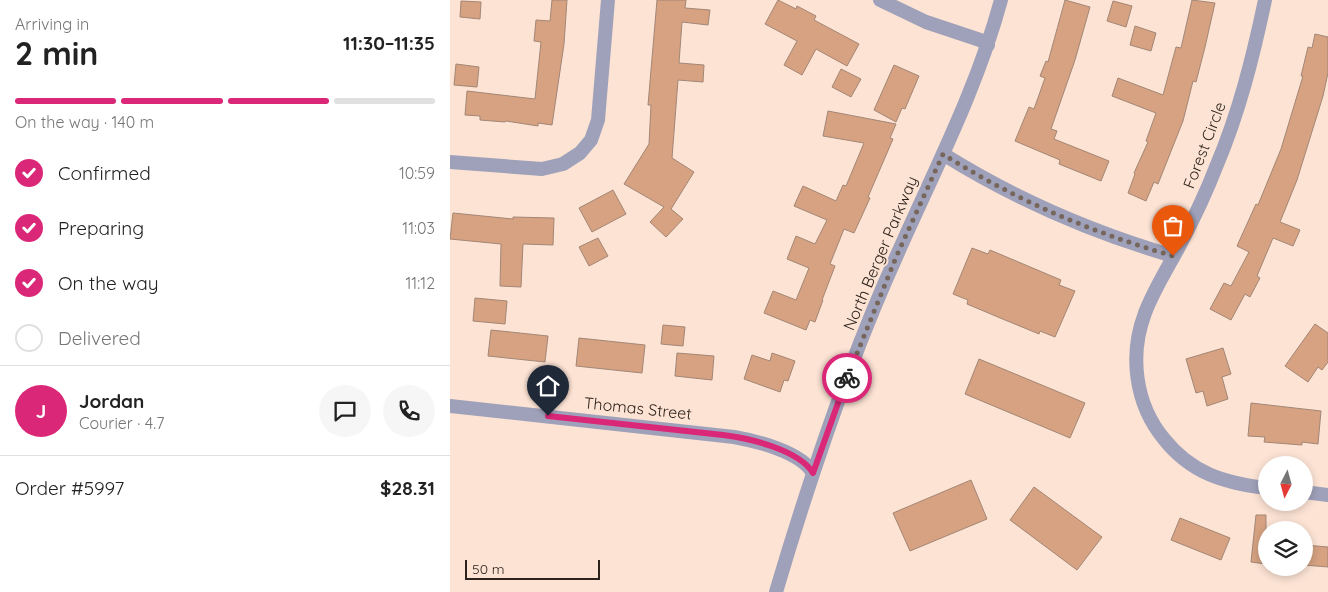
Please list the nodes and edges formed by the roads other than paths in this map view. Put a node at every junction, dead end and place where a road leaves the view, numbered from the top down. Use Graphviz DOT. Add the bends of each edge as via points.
graph roads {
  1 [pos="608,0"];
  2 [pos="880,0"];
  3 [pos="1001,0"];
  4 [pos="1265,0"];
  5 [pos="988,44"];
  6 [pos="943,154"];
  7 [pos="450,162"];
  8 [pos="1173,256"];
  9 [pos="450,406"];
  10 [pos="813,473"];
  11 [pos="1258,487"];
  12 [pos="1313,493"];
  13 [pos="1328,495"];
  14 [pos="776,592"];
  1 -- 7 [label="street" via="598,120 591,140 583,150 563,164 542,169"];
  2 -- 5 [label="street" via="926,22"];
  3 -- 5 [label="street, North Berger Parkway"];
  4 -- 8 [label="street, Forest Circle" via="1232,125 1206,192"];
  5 -- 6 [label="street, North Berger Parkway" via="967,102"];
  6 -- 8 [label="street" via="1044,210 1111,237"];
  6 -- 10 [label="street, North Berger Parkway" via="875,307"];
  8 -- 11 [label="street, Forest Circle" via="1147,308 1137,342 1138,382 1145,407 1166,442 1196,468 1228,482"];
  9 -- 10 [label="street, Thomas Street" via="734,436 785,452 809,466"];
  10 -- 14 [label="street, North Berger Parkway"];
  12 -- 13 [label="street"];
}
